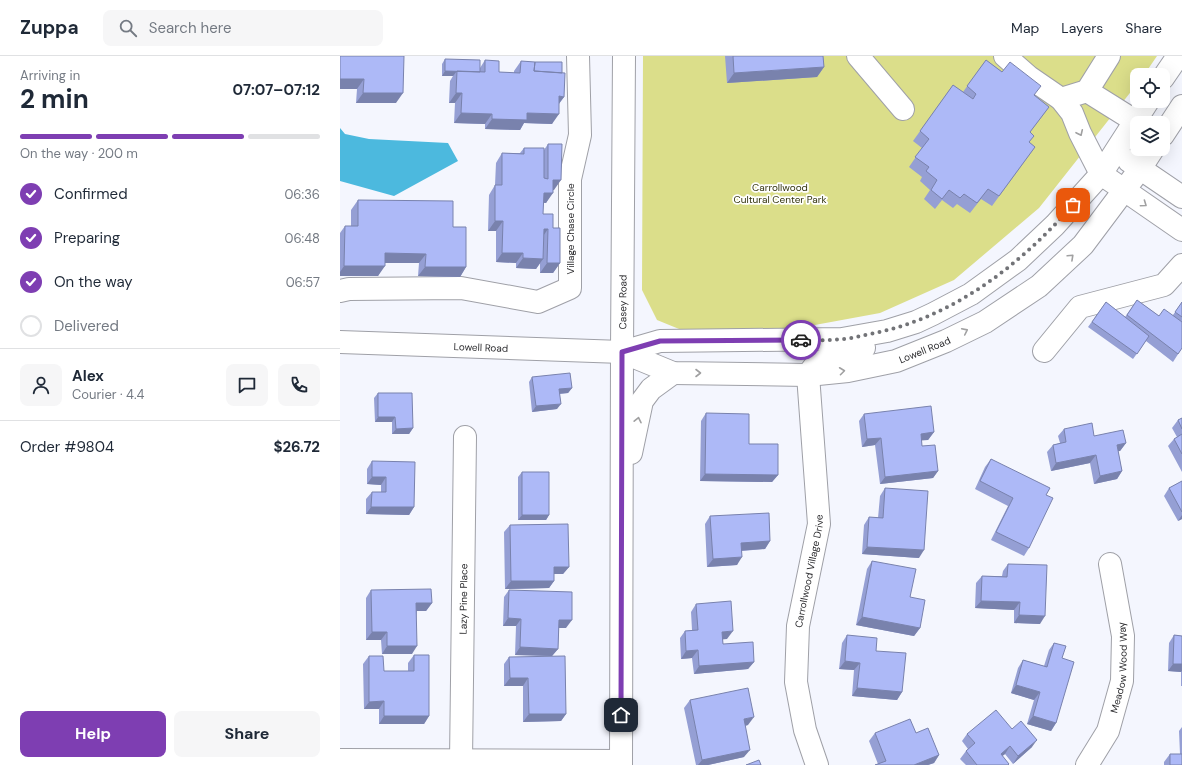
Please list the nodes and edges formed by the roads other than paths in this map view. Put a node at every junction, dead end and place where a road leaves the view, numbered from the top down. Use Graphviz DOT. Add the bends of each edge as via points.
graph roads {
  1 [pos="578,56"];
  2 [pos="624,56"];
  3 [pos="858,56"];
  4 [pos="1004,56"];
  5 [pos="1109,56"];
  6 [pos="1178,56"];
  7 [pos="1170,68"];
  8 [pos="1087,91"];
  9 [pos="1061,100"];
  10 [pos="1182,106"];
  11 [pos="903,110"];
  12 [pos="1130,118"];
  13 [pos="1170,124"];
  14 [pos="1130,129"];
  15 [pos="1115,152"];
  16 [pos="1148,156"];
  17 [pos="1140,169"];
  18 [pos="1101,174"];
  19 [pos="1124,190"];
  20 [pos="1182,197"];
  21 [pos="1182,230"];
  22 [pos="1182,265"];
  23 [pos="340,291"];
  24 [pos="916,322"];
  25 [pos="340,342"];
  26 [pos="1044,351"];
  27 [pos="622,352"];
  28 [pos="673,373"];
  29 [pos="808,375"];
  30 [pos="465,437"];
  31 [pos="622,470"];
  32 [pos="1110,564"];
  33 [pos="340,760"];
  34 [pos="461,761"];
  35 [pos="621,763"];
  36 [pos="817,765"];
  37 [pos="1087,765"];
  1 -- 23 [label="street, Village Chase Circle" via="580,135 570,179 570,288 538,302 461,288 349,288"];
  2 -- 27 [label="street, Casey Road"];
  3 -- 11 [label="street"];
  4 -- 9 [label="street"];
  5 -- 8 [label="street"];
  6 -- 7 [label="street"];
  8 -- 9 [label="street"];
  8 -- 12 [label="street"];
  9 -- 18 [label="street, one-way" via="1072,112"];
  10 -- 13 [label="street"];
  14 -- 15 [label="street, Lowell Road"];
  15 -- 17 [label="street"];
  15 -- 18 [label="street, Lowell Road"];
  16 -- 17 [label="street, Lowell Road"];
  17 -- 19 [label="street, Lowell Road"];
  17 -- 20 [label="street"];
  18 -- 19 [label="street"];
  18 -- 24 [label="street, Lowell Road" via="1055,225 1018,260 971,294"];
  19 -- 21 [label="street, one-way"];
  29 -- 19 [label="street, Lowell Road, one-way" via="848,371 896,361 985,322 1039,286 1084,245"];
  22 -- 26 [label="street" via="1164,286 1080,307"];
  24 -- 27 [label="street, Lowell Road" via="887,331 842,339 660,341"];
  24 -- 29 [label="street" via="896,341 837,354 816,364"];
  25 -- 27 [label="street, Lowell Road"];
  27 -- 28 [label="street, Lowell Road"];
  27 -- 31 [label="street, Casey Road"];
  28 -- 29 [label="street, Lowell Road, one-way"];
  31 -- 28 [label="street, one-way" via="630,456 642,401 651,389"];
  29 -- 36 [label="street, Carrollwood Village Drive" via="819,524 798,626 796,682 805,730"];
  30 -- 34 [label="street, Lazy Pine Place"];
  31 -- 35 [label="street, Casey Road"];
  32 -- 37 [label="street, Meadow Wood Way" via="1123,636 1122,681 1108,731"];
  33 -- 34 [label="street"];
  34 -- 35 [label="street"];
}
